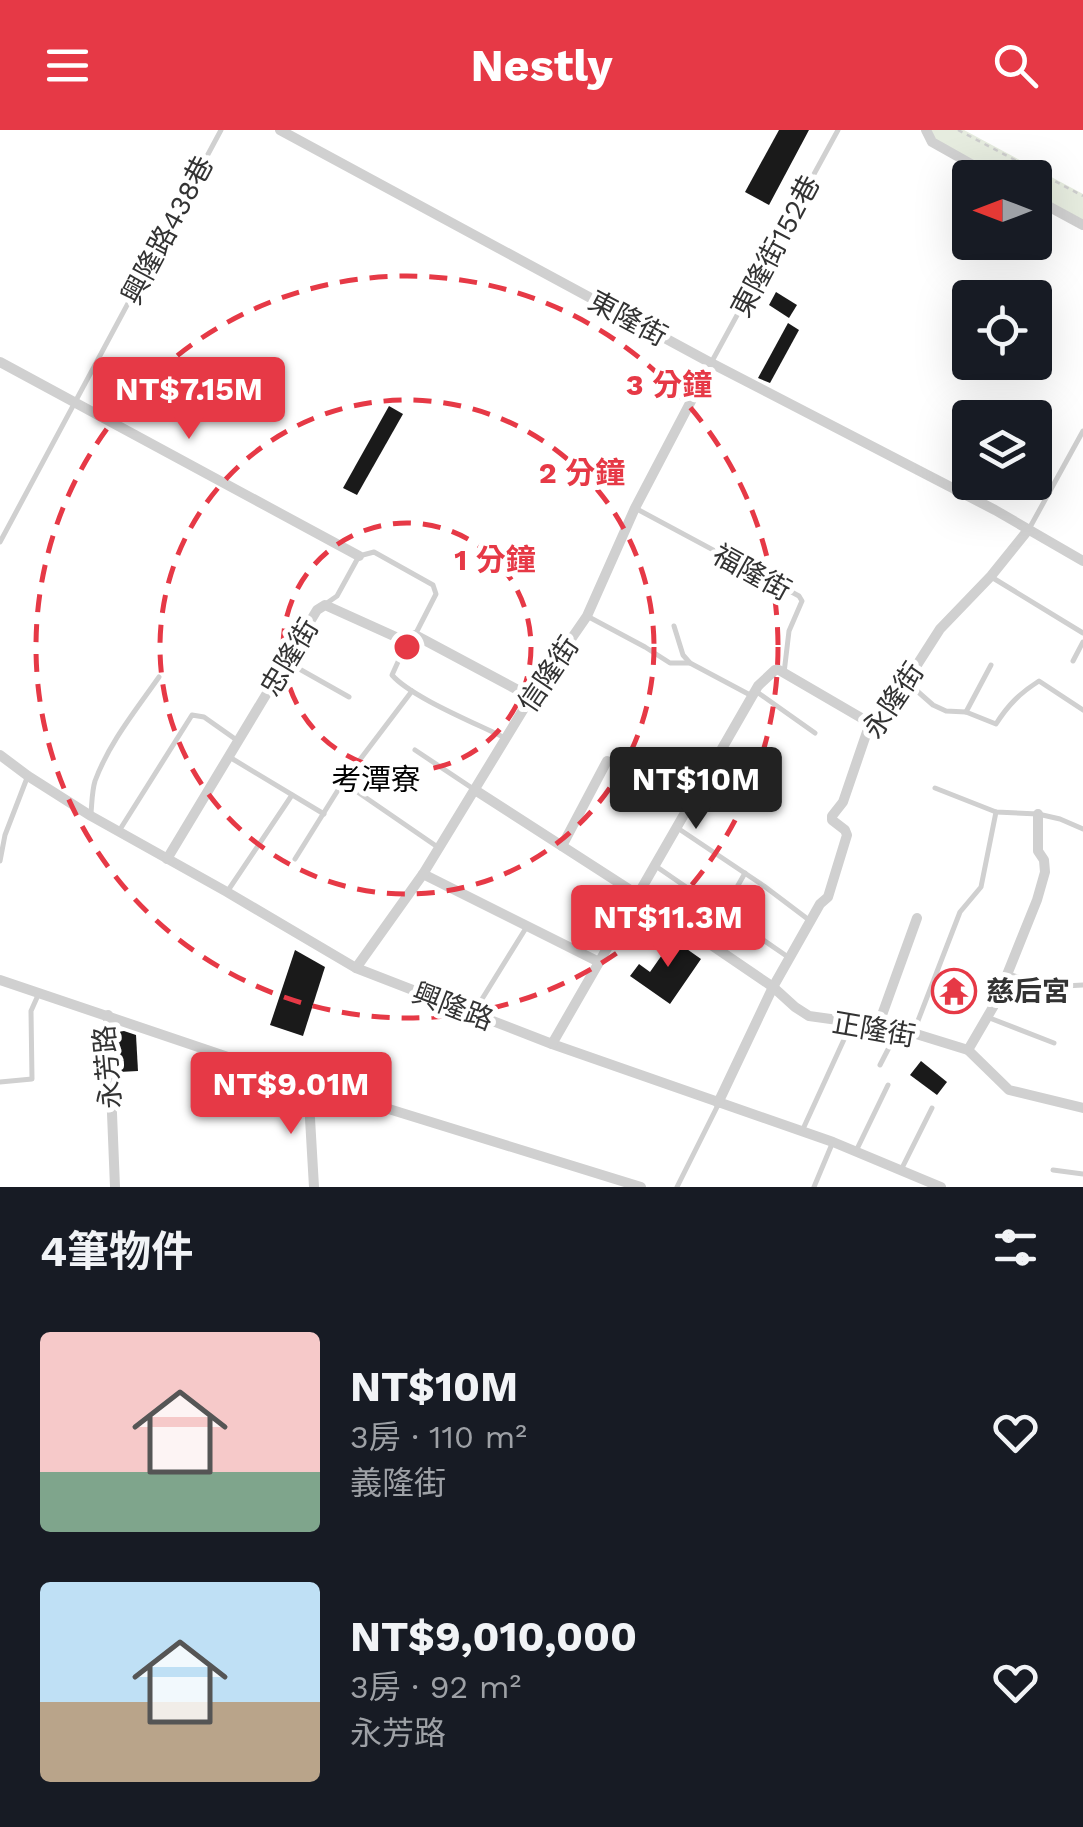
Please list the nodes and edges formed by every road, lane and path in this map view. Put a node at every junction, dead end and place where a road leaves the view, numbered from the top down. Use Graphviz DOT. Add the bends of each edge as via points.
graph roads {
  1 [pos="221,130"];
  2 [pos="280,130"];
  3 [pos="838,130"];
  4 [pos="926,130"];
  5 [pos="958,130"];
  6 [pos="964,160"];
  7 [pos="1083,196"];
  8 [pos="1052,208"];
  9 [pos="1083,225"];
  10 [pos="0,362"];
  11 [pos="712,363"];
  12 [pos="74,403"];
  13 [pos="1083,431"];
  14 [pos="635,508"];
  15 [pos="1028,530"];
  16 [pos="0,542"];
  17 [pos="359,556"];
  18 [pos="1083,560"];
  19 [pos="991,576"];
  20 [pos="325,604"];
  21 [pos="587,616"];
  22 [pos="674,626"];
  23 [pos="1083,633"];
  24 [pos="411,638"];
  25 [pos="1083,642"];
  26 [pos="1073,661"];
  27 [pos="287,662"];
  28 [pos="690,662"];
  29 [pos="991,665"];
  30 [pos="784,672"];
  31 [pos="158,677"];
  32 [pos="906,682"];
  33 [pos="412,691"];
  34 [pos="753,693"];
  35 [pos="349,697"];
  36 [pos="531,697"];
  37 [pos="1083,710"];
  38 [pos="966,712"];
  39 [pos="870,723"];
  40 [pos="814,733"];
  41 [pos="506,738"];
  42 [pos="238,741"];
  43 [pos="722,748"];
  44 [pos="415,750"];
  45 [pos="0,755"];
  46 [pos="228,756"];
  47 [pos="606,761"];
  48 [pos="28,776"];
  49 [pos="343,782"];
  50 [pos="777,787"];
  51 [pos="935,788"];
  52 [pos="476,790"];
  53 [pos="292,794"];
  54 [pos="996,812"];
  55 [pos="324,814"];
  56 [pos="1038,814"];
  57 [pos="91,816"];
  58 [pos="676,828"];
  59 [pos="1083,829"];
  60 [pos="119,831"];
  61 [pos="562,846"];
  62 [pos="439,848"];
  63 [pos="168,859"];
  64 [pos="296,859"];
  65 [pos="0,861"];
  66 [pos="655,865"];
  67 [pos="745,873"];
  68 [pos="423,874"];
  69 [pos="227,892"];
  70 [pos="638,895"];
  71 [pos="723,912"];
  72 [pos="917,918"];
  73 [pos="810,921"];
  74 [pos="528,926"];
  75 [pos="706,942"];
  76 [pos="790,958"];
  77 [pos="600,962"];
  78 [pos="356,968"];
  79 [pos="1006,974"];
  80 [pos="0,980"];
  81 [pos="1083,985"];
  82 [pos="773,987"];
  83 [pos="39,993"];
  84 [pos="473,1014"];
  85 [pos="108,1016"];
  86 [pos="987,1017"];
  87 [pos="852,1022"];
  88 [pos="878,1026"];
  89 [pos="898,1030"];
  90 [pos="913,1034"];
  91 [pos="1054,1042"];
  92 [pos="552,1044"];
  93 [pos="968,1050"];
  94 [pos="880,1065"];
  95 [pos="0,1082"];
  96 [pos="308,1084"];
  97 [pos="888,1086"];
  98 [pos="718,1104"];
  99 [pos="932,1108"];
  100 [pos="1083,1108"];
  101 [pos="802,1132"];
  102 [pos="833,1142"];
  103 [pos="856,1152"];
  104 [pos="901,1170"];
  105 [pos="1053,1170"];
  106 [pos="1083,1174"];
  107 [pos="922,1183"];
  108 [pos="115,1187"];
  109 [pos="314,1187"];
  110 [pos="642,1187"];
  111 [pos="677,1187"];
  112 [pos="814,1187"];
  113 [pos="940,1187"];
  1 -- 12 [label="lane, 興隆路438巷"];
  2 -- 11 [label="street, 東隆街"];
  3 -- 11 [label="lane, 東隆街152巷"];
  4 -- 6 [label="street" via="932,142"];
  5 -- 7 [label="path"];
  8 -- 9 [label="street"];
  10 -- 12 [label="street"];
  11 -- 14 [label="street, 信隆街"];
  11 -- 15 [label="street, 東隆街"];
  12 -- 16 [label="lane, 興隆路438巷"];
  12 -- 17 [label="street"];
  13 -- 15 [label="lane"];
  14 -- 21 [label="street, 信隆街"];
  14 -- 30 [label="lane, 福隆街" via="799,596"];
  15 -- 18 [label="street, 東隆街"];
  15 -- 19 [label="street, 永隆街"];
  17 -- 20 [label="lane" via="337,596"];
  17 -- 24 [label="lane" via="374,552 433,584 436,594"];
  19 -- 23 [label="lane"];
  19 -- 32 [label="street, 永隆街" via="940,629"];
  20 -- 24 [label="street, 忠隆街"];
  20 -- 27 [label="street, 忠隆街"];
  21 -- 28 [label="lane" via="670,664"];
  21 -- 36 [label="street, 信隆街"];
  22 -- 28 [label="lane"];
  24 -- 33 [label="lane" via="392,675"];
  24 -- 36 [label="street, 忠隆街"];
  25 -- 26 [label="lane"];
  27 -- 35 [label="lane"];
  27 -- 42 [label="street, 忠隆街"];
  28 -- 34 [label="lane"];
  29 -- 38 [label="lane"];
  30 -- 34 [label="street" via="775,670"];
  30 -- 39 [label="street"];
  31 -- 57 [label="lane" via="94,783"];
  32 -- 38 [label="lane" via="946,711"];
  32 -- 39 [label="street, 永隆街" via="884,718"];
  33 -- 41 [label="lane"];
  33 -- 49 [label="lane"];
  34 -- 40 [label="lane"];
  34 -- 43 [label="street"];
  36 -- 41 [label="street, 信隆街"];
  37 -- 38 [label="lane" via="1040,681 996,724"];
  39 -- 73 [label="street, 永隆街" via="832,816 847,840 828,897"];
  41 -- 52 [label="street, 信隆街"];
  42 -- 46 [label="street, 忠隆街"];
  42 -- 60 [label="lane" via="192,715"];
  43 -- 50 [label="lane"];
  43 -- 58 [label="street"];
  44 -- 52 [label="lane"];
  45 -- 48 [label="street, 興隆路"];
  46 -- 53 [label="lane"];
  46 -- 63 [label="street, 忠隆街"];
  47 -- 61 [label="street"];
  48 -- 57 [label="street, 興隆路"];
  48 -- 65 [label="lane"];
  49 -- 55 [label="lane"];
  49 -- 62 [label="lane"];
  51 -- 54 [label="lane"];
  52 -- 61 [label="street, 正隆街"];
  52 -- 62 [label="street, 信隆街"];
  53 -- 55 [label="lane"];
  53 -- 69 [label="lane"];
  54 -- 56 [label="lane"];
  54 -- 90 [label="lane" via="981,886 960,912"];
  55 -- 64 [label="lane"];
  56 -- 59 [label="lane"];
  56 -- 79 [label="street" via="1045,872"];
  57 -- 60 [label="street, 興隆路"];
  58 -- 66 [label="street"];
  58 -- 67 [label="lane"];
  60 -- 63 [label="street, 興隆路"];
  61 -- 70 [label="street, 正隆街"];
  62 -- 68 [label="street, 信隆街"];
  63 -- 69 [label="street, 興隆路"];
  66 -- 70 [label="street"];
  66 -- 71 [label="lane"];
  67 -- 71 [label="lane"];
  67 -- 73 [label="lane"];
  68 -- 74 [label="street"];
  68 -- 78 [label="street, 信隆街"];
  69 -- 78 [label="street, 興隆路"];
  70 -- 75 [label="street, 正隆街"];
  70 -- 77 [label="street"];
  71 -- 75 [label="lane"];
  71 -- 76 [label="lane"];
  72 -- 88 [label="street"];
  73 -- 76 [label="street, 永隆街"];
  74 -- 77 [label="street"];
  74 -- 84 [label="lane"];
  75 -- 82 [label="street, 正隆街"];
  76 -- 82 [label="street, 永隆街"];
  77 -- 92 [label="street"];
  78 -- 84 [label="street, 興隆路"];
  79 -- 81 [label="lane" via="1048,987"];
  79 -- 86 [label="street"];
  80 -- 83 [label="street, 永芳路"];
  82 -- 87 [label="street, 正隆街" via="809,1016"];
  82 -- 98 [label="street, 永隆街"];
  83 -- 85 [label="street, 永芳路"];
  83 -- 95 [label="lane" via="31,1011 32,1079"];
  84 -- 92 [label="street, 興隆路"];
  85 -- 96 [label="street"];
  85 -- 108 [label="street, 永芳路"];
  86 -- 91 [label="lane"];
  86 -- 93 [label="street"];
  87 -- 88 [label="street, 正隆街"];
  87 -- 101 [label="lane"];
  88 -- 89 [label="street, 正隆街"];
  89 -- 90 [label="street, 正隆街"];
  89 -- 94 [label="lane"];
  90 -- 93 [label="street, 正隆街"];
  92 -- 98 [label="street, 興隆路"];
  93 -- 100 [label="street, 正隆街" via="1010,1090"];
  96 -- 109 [label="street"];
  96 -- 110 [label="street"];
  97 -- 103 [label="lane"];
  98 -- 101 [label="street, 興隆路"];
  98 -- 111 [label="lane"];
  99 -- 104 [label="lane"];
  101 -- 102 [label="street, 興隆路"];
  102 -- 103 [label="street, 興隆路"];
  102 -- 112 [label="lane"];
  103 -- 104 [label="street, 興隆路"];
  104 -- 107 [label="street, 興隆路"];
  105 -- 106 [label="lane"];
  107 -- 113 [label="street, 興隆路"];
}
